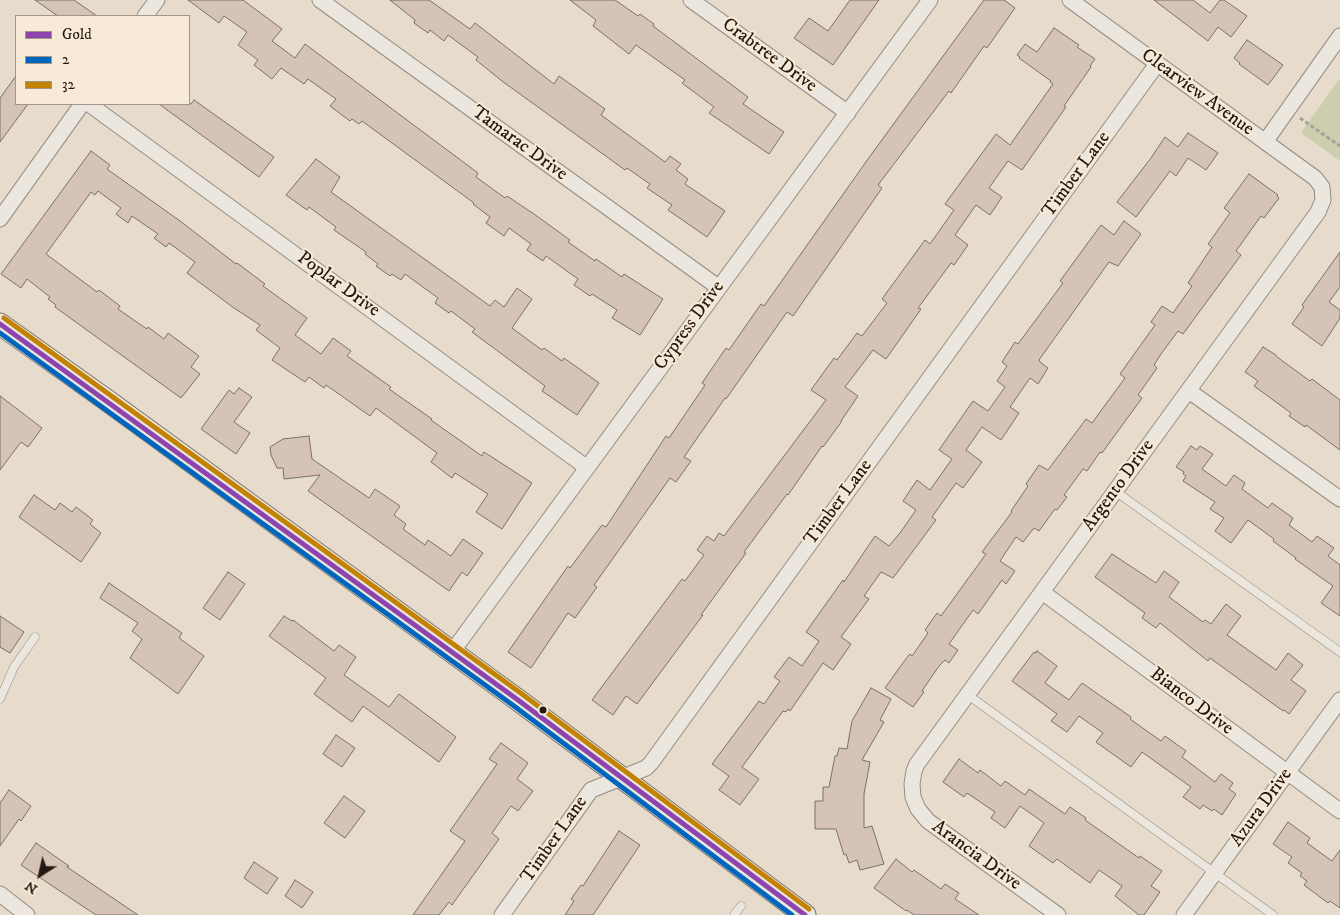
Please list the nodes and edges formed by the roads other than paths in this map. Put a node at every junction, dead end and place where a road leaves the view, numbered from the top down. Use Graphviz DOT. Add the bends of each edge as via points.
graph roads {
  1 [pos="157,0"];
  2 [pos="320,0"];
  3 [pos="691,0"];
  4 [pos="930,0"];
  5 [pos="1070,0"];
  6 [pos="146,15"];
  7 [pos="1340,36"];
  8 [pos="1157,64"];
  9 [pos="81,105"];
  10 [pos="90,105"];
  11 [pos="848,113"];
  12 [pos="1265,142"];
  13 [pos="1322,186"];
  14 [pos="0,219"];
  15 [pos="718,287"];
  16 [pos="0,324"];
  17 [pos="1189,391"];
  18 [pos="586,467"];
  19 [pos="1115,491"];
  20 [pos="1340,499"];
  21 [pos="1042,592"];
  22 [pos="35,637"];
  23 [pos="452,652"];
  24 [pos="1340,652"];
  25 [pos="968,695"];
  26 [pos="0,699"];
  27 [pos="1340,700"];
  28 [pos="1287,774"];
  29 [pos="620,778"];
  30 [pos="912,784"];
  31 [pos="1340,811"];
  32 [pos="1215,873"];
  33 [pos="0,894"];
  34 [pos="741,906"];
  35 [pos="27,915"];
  36 [pos="502,915"];
  37 [pos="734,915"];
  38 [pos="804,915"];
  39 [pos="1058,915"];
  40 [pos="1184,915"];
  41 [pos="1273,915"];
  1 -- 6 [label="street"];
  2 -- 15 [label="street, Tamarac Drive"];
  3 -- 11 [label="street, Crabtree Drive"];
  4 -- 11 [label="street, Cypress Drive"];
  5 -- 8 [label="street, Clearview Avenue"];
  7 -- 12 [label="street"];
  8 -- 12 [label="street, Clearview Avenue"];
  8 -- 29 [label="street, Timber Lane" via="650,763 646,768"];
  9 -- 14 [label="street"];
  10 -- 18 [label="street, Poplar Drive"];
  11 -- 15 [label="street, Cypress Drive"];
  12 -- 13 [label="street, Clearview Avenue"];
  13 -- 17 [label="street, Argento Drive" via="1323,200 1318,212"];
  15 -- 18 [label="street, Cypress Drive"];
  16 -- 23 [label="main road"];
  17 -- 19 [label="street, Argento Drive"];
  17 -- 20 [label="street"];
  18 -- 23 [label="street, Cypress Drive"];
  19 -- 21 [label="street, Argento Drive"];
  19 -- 24 [label="lane"];
  21 -- 25 [label="street, Argento Drive"];
  21 -- 28 [label="street, Bianco Drive"];
  22 -- 26 [label="lane" via="14,667"];
  23 -- 29 [label="main road"];
  25 -- 30 [label="street, Argento Drive" via="917,764"];
  25 -- 32 [label="lane"];
  27 -- 28 [label="street, Azura Drive"];
  28 -- 31 [label="street, Bianco Drive"];
  28 -- 32 [label="street, Azura Drive"];
  29 -- 36 [label="street, Timber Lane" via="591,790"];
  29 -- 38 [label="main road"];
  30 -- 39 [label="street, Arancia Drive" via="918,809 928,821"];
  32 -- 40 [label="street, Azura Drive"];
  32 -- 41 [label="lane"];
  33 -- 35 [label="street"];
  34 -- 37 [label="lane"];
}
